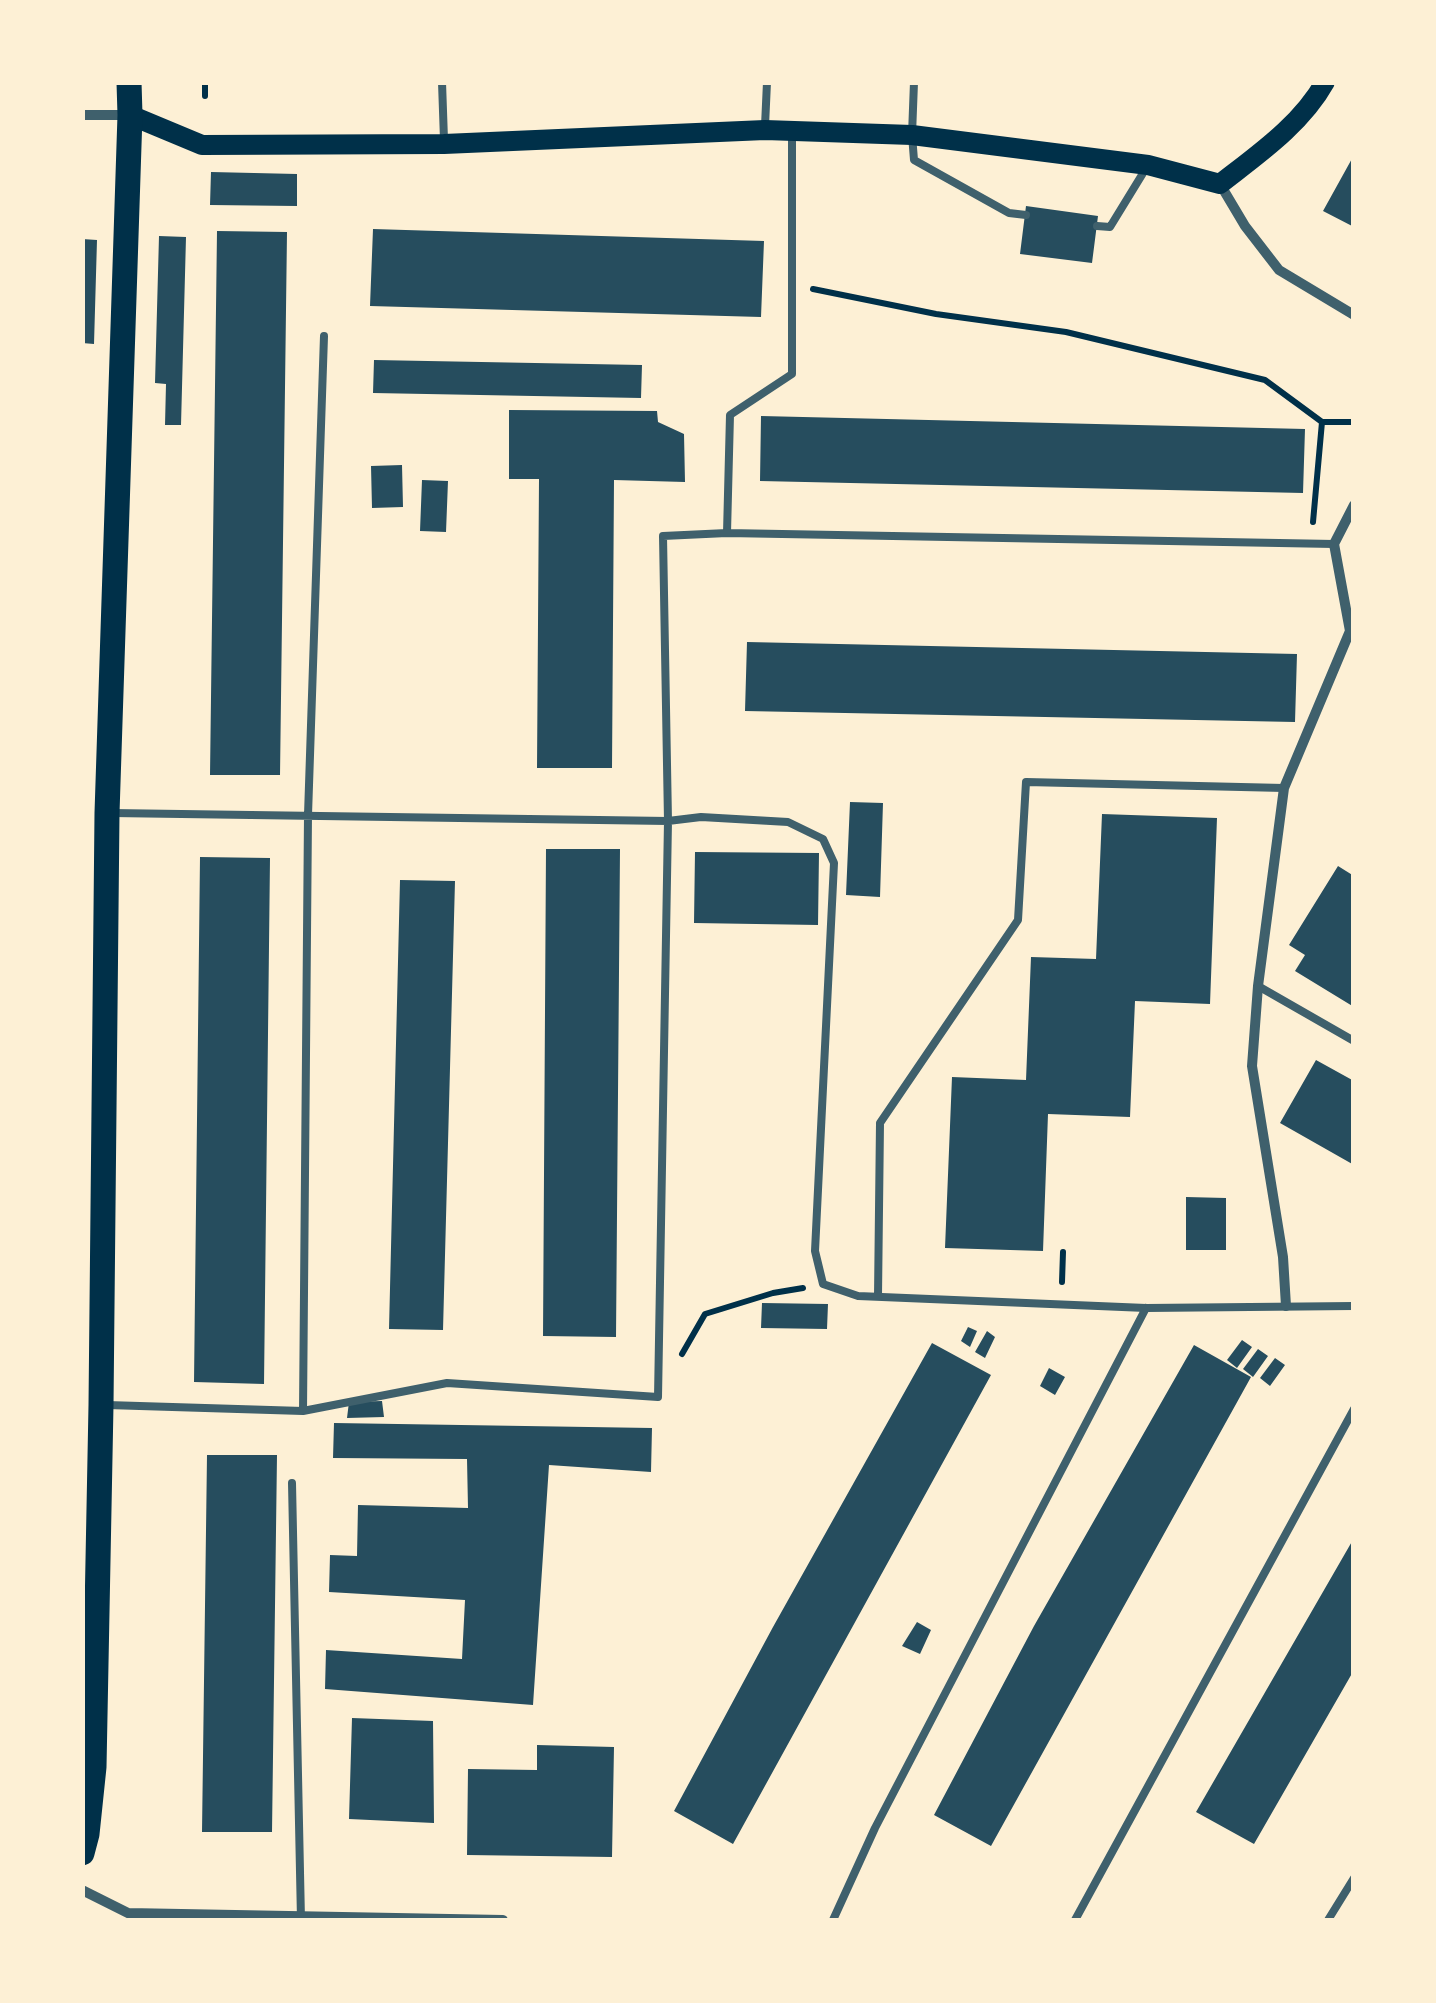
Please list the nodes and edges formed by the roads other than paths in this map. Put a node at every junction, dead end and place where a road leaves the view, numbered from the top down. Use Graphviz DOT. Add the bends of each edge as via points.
graph roads {
  1 [pos="129,82"];
  2 [pos="442,82"];
  3 [pos="768,82"];
  4 [pos="914,82"];
  5 [pos="1325,82"];
  6 [pos="82,114"];
  7 [pos="130,115"];
  8 [pos="765,130"];
  9 [pos="792,130"];
  10 [pos="912,135"];
  11 [pos="444,144"];
  12 [pos="1148,165"];
  13 [pos="1220,184"];
  14 [pos="1026,215"];
  15 [pos="1097,226"];
  16 [pos="1354,314"];
  17 [pos="324,336"];
  18 [pos="1354,505"];
  19 [pos="727,533"];
  20 [pos="1334,544"];
  21 [pos="1352,632"];
  22 [pos="1284,788"];
  23 [pos="107,812"];
  24 [pos="308,815"];
  25 [pos="668,821"];
  26 [pos="1258,986"];
  27 [pos="1354,1042"];
  28 [pos="878,1296"];
  29 [pos="1286,1306"];
  30 [pos="1354,1306"];
  31 [pos="1146,1308"];
  32 [pos="101,1405"];
  33 [pos="1354,1409"];
  34 [pos="303,1411"];
  35 [pos="292,1484"];
  36 [pos="82,1853"];
  37 [pos="1354,1878"];
  38 [pos="82,1890"];
  39 [pos="300,1918"];
  40 [pos="402,1920"];
  41 [pos="503,1920"];
  42 [pos="833,1920"];
  43 [pos="1076,1920"];
  44 [pos="1328,1920"];
  1 -- 7 [label="main road"];
  2 -- 11 [label="lane"];
  3 -- 8 [label="lane"];
  4 -- 10 [label="lane"];
  5 -- 13 [label="main road" via="1274,142"];
  6 -- 7 [label="street"];
  7 -- 11 [label="main road" via="202,145"];
  7 -- 23 [label="main road"];
  8 -- 9 [label="main road"];
  8 -- 11 [label="main road"];
  9 -- 10 [label="main road"];
  9 -- 19 [label="lane" via="792,374 730,415"];
  10 -- 12 [label="main road"];
  10 -- 14 [label="lane" via="914,160 1009,213"];
  12 -- 13 [label="main road"];
  12 -- 15 [label="lane" via="1110,227"];
  13 -- 16 [label="street" via="1279,270"];
  17 -- 24 [label="lane"];
  18 -- 20 [label="street"];
  19 -- 20 [label="lane"];
  19 -- 25 [label="lane" via="664,536"];
  20 -- 21 [label="street"];
  21 -- 22 [label="street"];
  22 -- 26 [label="street"];
  22 -- 28 [label="lane" via="1026,782 1018,920 880,1123"];
  23 -- 24 [label="lane"];
  23 -- 32 [label="main road"];
  24 -- 25 [label="lane"];
  24 -- 34 [label="lane"];
  25 -- 28 [label="lane" via="788,822 822,840 834,863 815,1252 824,1284"];
  25 -- 34 [label="lane" via="658,1396 446,1384"];
  26 -- 27 [label="lane"];
  26 -- 29 [label="street" via="1252,1066"];
  28 -- 31 [label="lane"];
  29 -- 30 [label="lane"];
  29 -- 31 [label="lane"];
  31 -- 42 [label="lane"];
  32 -- 34 [label="lane"];
  32 -- 36 [label="main road" via="94,1767"];
  33 -- 43 [label="lane"];
  35 -- 39 [label="lane"];
  37 -- 44 [label="lane"];
  38 -- 39 [label="street" via="128,1913"];
  39 -- 40 [label="street"];
  40 -- 41 [label="street"];
}
